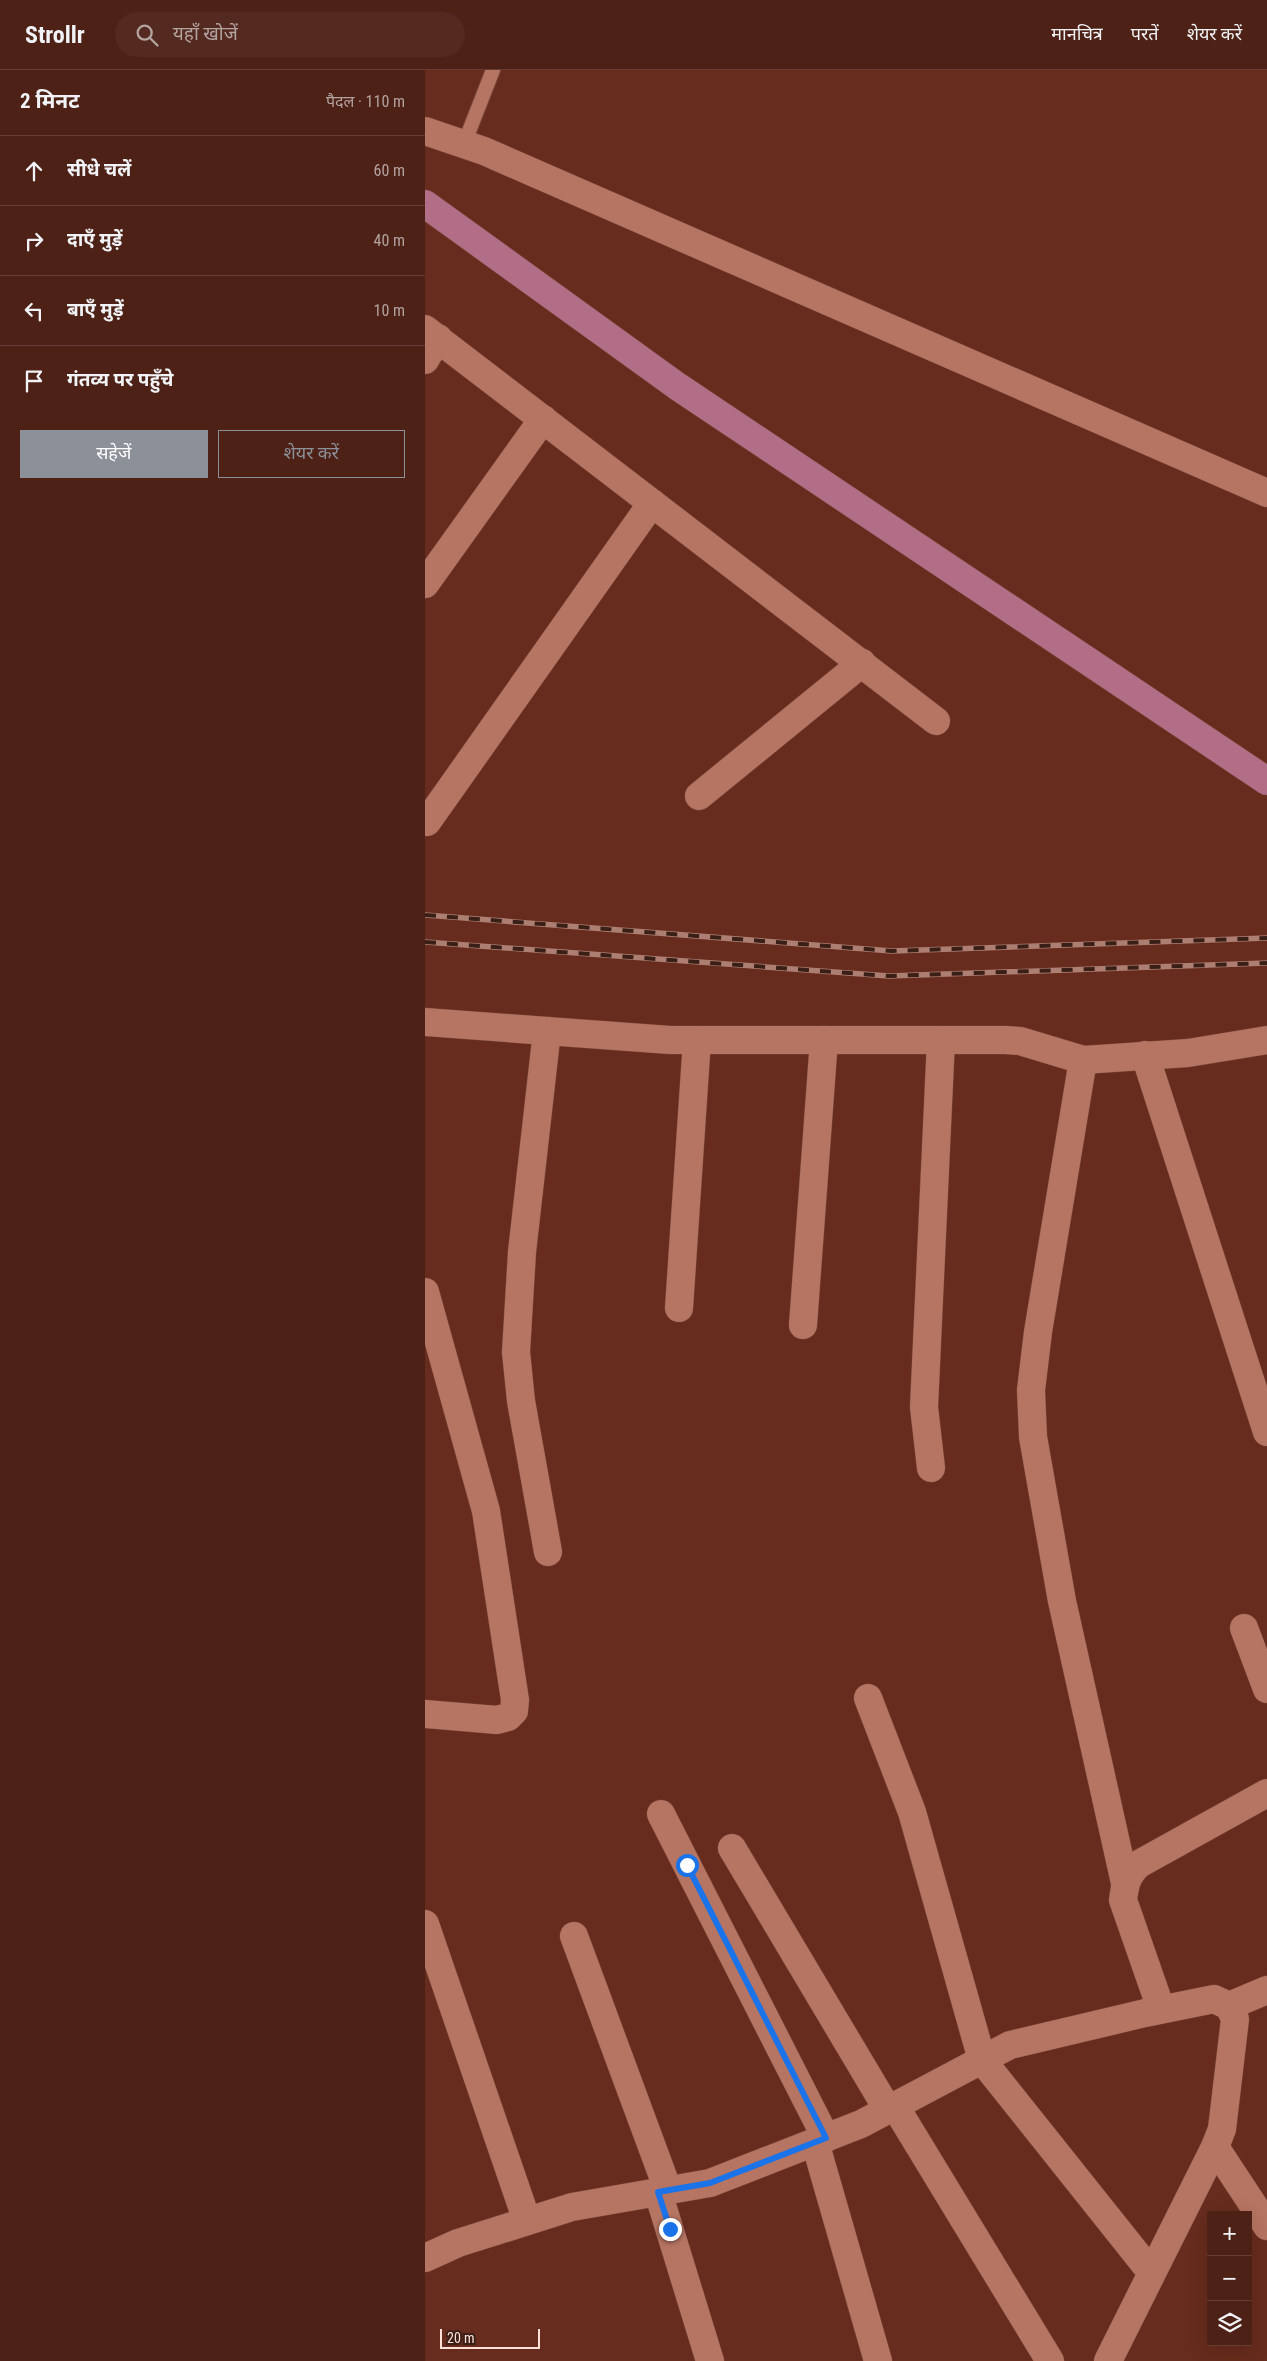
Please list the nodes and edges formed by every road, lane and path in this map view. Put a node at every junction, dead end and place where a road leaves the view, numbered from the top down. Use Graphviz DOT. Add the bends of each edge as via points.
graph roads {
  1 [pos="493,70"];
  2 [pos="425,131"];
  3 [pos="465,144"];
  4 [pos="425,204"];
  5 [pos="429,342"];
  6 [pos="543,419"];
  7 [pos="1267,493"];
  8 [pos="652,503"];
  9 [pos="425,584"];
  10 [pos="862,663"];
  11 [pos="936,721"];
  12 [pos="1267,781"];
  13 [pos="699,796"];
  14 [pos="427,822"];
  15 [pos="425,1022"];
  16 [pos="547,1031"];
  17 [pos="697,1040"];
  18 [pos="824,1040"];
  19 [pos="941,1040"];
  20 [pos="1267,1040"];
  21 [pos="1145,1055"];
  22 [pos="1073,1057"];
  23 [pos="425,1292"];
  24 [pos="679,1308"];
  25 [pos="803,1325"];
  26 [pos="1267,1432"];
  27 [pos="931,1468"];
  28 [pos="548,1552"];
  29 [pos="1244,1628"];
  30 [pos="1267,1689"];
  31 [pos="868,1698"];
  32 [pos="426,1719"];
  33 [pos="1267,1793"];
  34 [pos="661,1814"];
  35 [pos="732,1848"];
  36 [pos="1125,1883"];
  37 [pos="425,1924"];
  38 [pos="574,1936"];
  39 [pos="1267,1990"];
  40 [pos="1229,2006"];
  41 [pos="1154,2011"];
  42 [pos="982,2060"];
  43 [pos="891,2108"];
  44 [pos="820,2140"];
  45 [pos="1211,2155"];
  46 [pos="663,2191"];
  47 [pos="527,2221"];
  48 [pos="1267,2226"];
  49 [pos="425,2258"];
  50 [pos="1151,2272"];
  51 [pos="710,2361"];
  52 [pos="878,2361"];
  53 [pos="1050,2361"];
  54 [pos="1108,2361"];
  1 -- 3 [label="lane"];
  2 -- 3 [label="street"];
  3 -- 7 [label="street"];
  4 -- 12 [label="main road" via="677,386"];
  5 -- 6 [label="street"];
  6 -- 8 [label="street"];
  6 -- 9 [label="street"];
  8 -- 10 [label="street"];
  8 -- 14 [label="street"];
  10 -- 11 [label="street"];
  10 -- 13 [label="street"];
  15 -- 16 [label="street"];
  16 -- 17 [label="street"];
  16 -- 28 [label="street" via="522,1252 516,1352 521,1401"];
  17 -- 18 [label="street"];
  17 -- 24 [label="street"];
  18 -- 19 [label="street"];
  18 -- 25 [label="street"];
  19 -- 22 [label="street" via="1013,1040"];
  19 -- 27 [label="street" via="924,1406"];
  20 -- 21 [label="street" via="1201,1052"];
  21 -- 22 [label="street"];
  21 -- 26 [label="street"];
  22 -- 36 [label="street" via="1031,1390 1033,1437 1062,1602"];
  23 -- 32 [label="street" via="486,1511 515,1700 514,1711 497,1720"];
  29 -- 30 [label="street"];
  31 -- 42 [label="street" via="904,1786"];
  33 -- 36 [label="street" via="1139,1864"];
  34 -- 44 [label="street"];
  35 -- 43 [label="street"];
  36 -- 41 [label="street" via="1123,1900"];
  37 -- 47 [label="street"];
  38 -- 46 [label="street"];
  39 -- 40 [label="street"];
  40 -- 41 [label="street" via="1214,1999"];
  40 -- 45 [label="street" via="1235,2019 1222,2129"];
  41 -- 42 [label="street" via="1010,2045"];
  42 -- 43 [label="street"];
  42 -- 50 [label="street"];
  43 -- 44 [label="street"];
  43 -- 53 [label="street"];
  44 -- 46 [label="street" via="710,2183"];
  44 -- 52 [label="street"];
  45 -- 48 [label="street"];
  45 -- 50 [label="street"];
  46 -- 47 [label="street" via="572,2207"];
  46 -- 51 [label="street"];
  47 -- 49 [label="street" via="457,2242"];
  50 -- 54 [label="street"];
}
